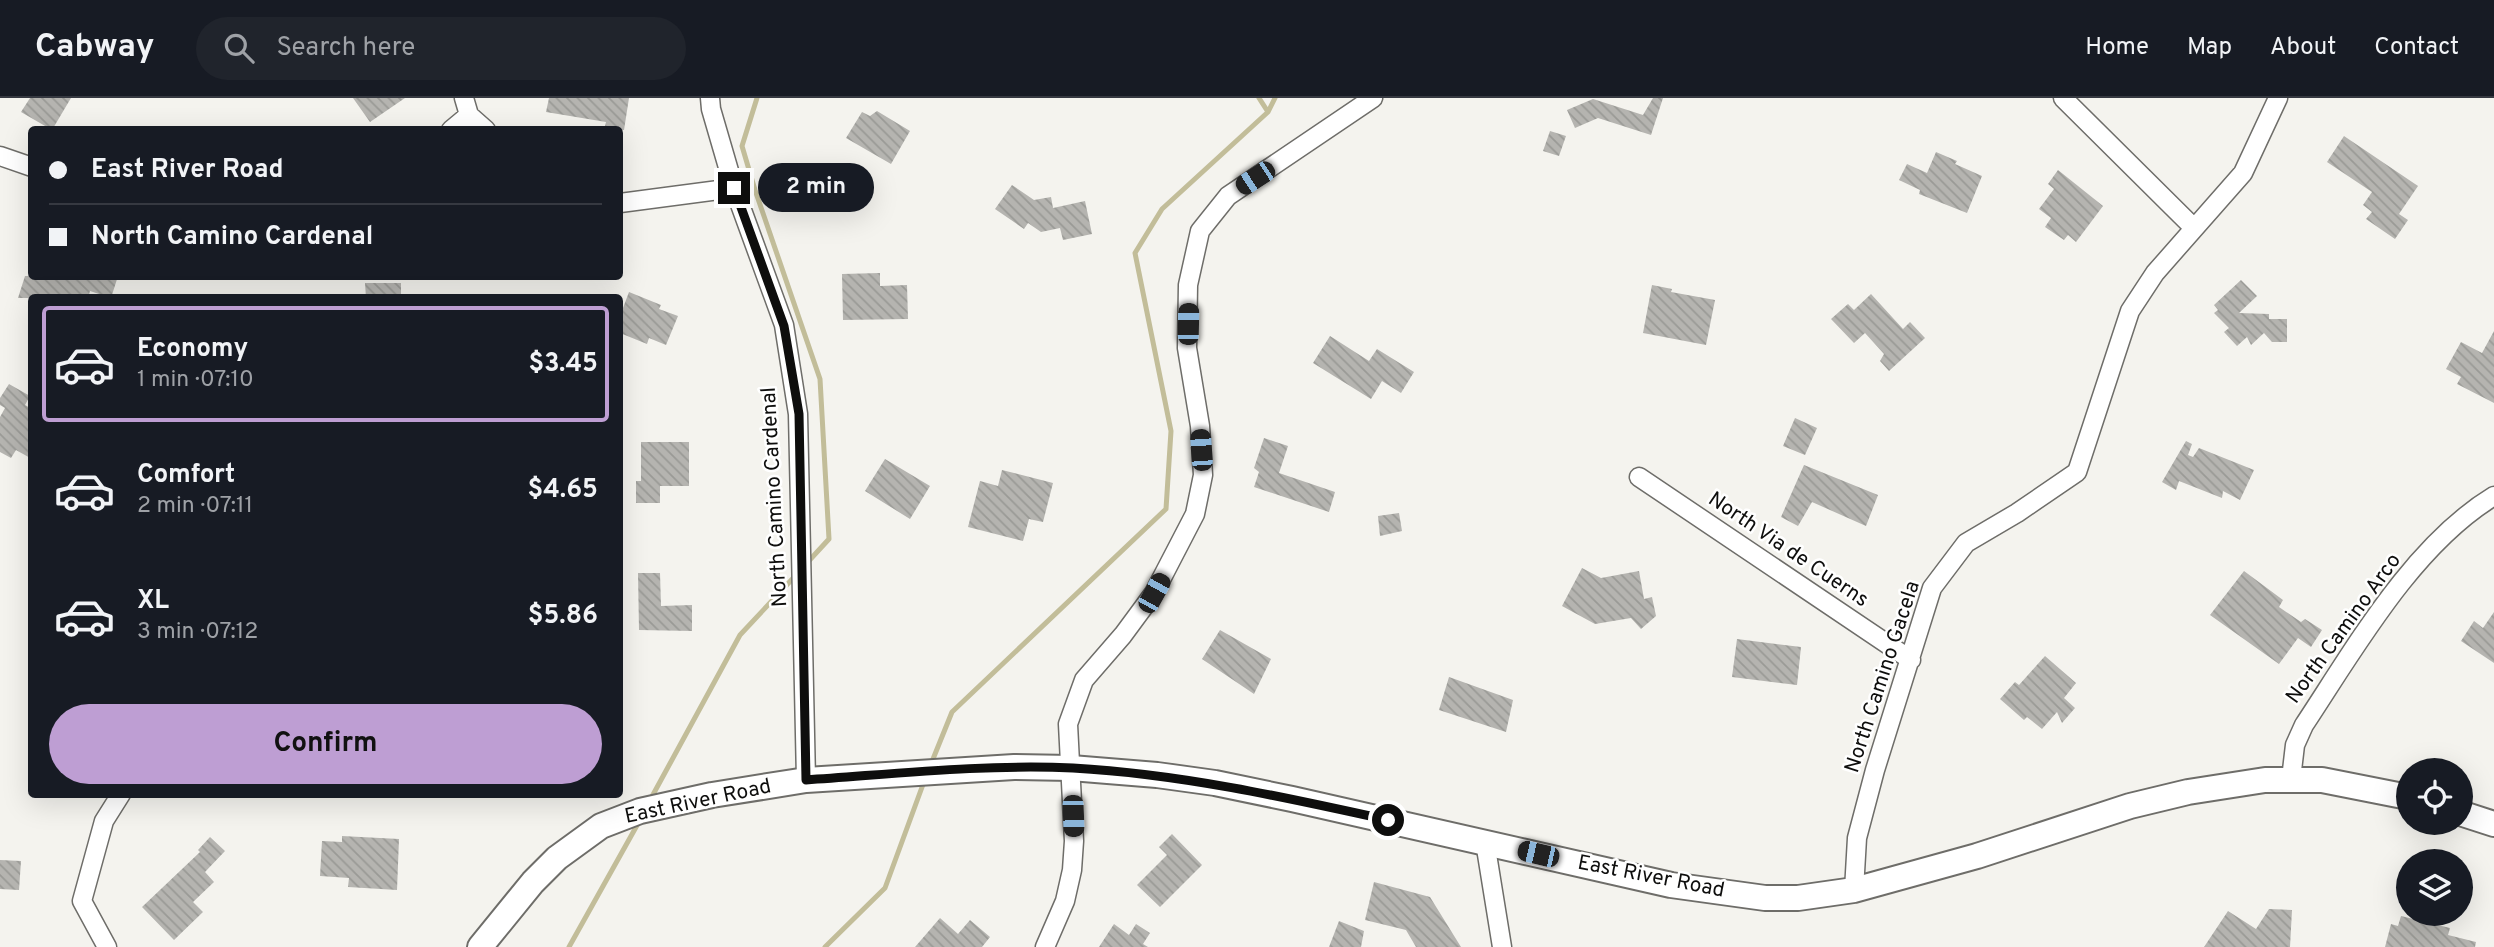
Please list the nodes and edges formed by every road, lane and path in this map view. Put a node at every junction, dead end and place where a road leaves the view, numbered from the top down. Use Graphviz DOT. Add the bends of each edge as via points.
graph roads {
  1 [pos="710,98"];
  2 [pos="1373,98"];
  3 [pos="2063,98"];
  4 [pos="2278,98"];
  5 [pos="467,106"];
  6 [pos="454,126"];
  7 [pos="483,126"];
  8 [pos="0,156"];
  9 [pos="28,166"];
  10 [pos="734,188"];
  11 [pos="623,203"];
  12 [pos="2194,228"];
  13 [pos="1639,477"];
  14 [pos="2494,496"];
  15 [pos="1911,660"];
  16 [pos="1072,768"];
  17 [pos="2291,779"];
  18 [pos="806,780"];
  19 [pos="2396,795"];
  20 [pos="118,798"];
  21 [pos="2473,817"];
  22 [pos="2494,824"];
  23 [pos="1485,842"];
  24 [pos="1853,890"];
  25 [pos="107,947"];
  26 [pos="480,947"];
  27 [pos="1045,947"];
  28 [pos="1502,947"];
  1 -- 10 [label="street, North Camino Cardenal"];
  2 -- 16 [label="street" via="1228,196 1200,231 1188,285 1187,348 1203,475 1195,514 1154,593 1084,680 1068,724"];
  3 -- 12 [label="street"];
  4 -- 12 [label="street, North Camino Gacela" via="2243,173"];
  5 -- 6 [label="street"];
  5 -- 7 [label="street"];
  8 -- 9 [label="street"];
  10 -- 11 [label="street"];
  10 -- 18 [label="street, North Camino Cardenal" via="784,326 799,414"];
  12 -- 15 [label="street, North Camino Gacela" via="2130,311 2077,472 1966,543 1932,588"];
  13 -- 15 [label="street, North Via de Cuerns"];
  14 -- 17 [label="street, North Camino Arco" via="2444,537 2400,583 2304,725 2295,745"];
  15 -- 24 [label="street, North Camino Gacela" via="1857,838"];
  16 -- 18 [label="street, East River Road" via="1014,767"];
  16 -- 23 [label="street, East River Road" via="1215,783"];
  16 -- 27 [label="street" via="1072,870 1065,901"];
  17 -- 19 [label="street, East River Road" via="2322,780"];
  17 -- 24 [label="street, East River Road" via="2188,792 2130,806"];
  18 -- 26 [label="street, East River Road" via="640,811 601,826 533,882"];
  20 -- 25 [label="street" via="104,821 82,901"];
  21 -- 22 [label="street"];
  23 -- 24 [label="street, East River Road" via="1671,885 1751,896 1798,898"];
  23 -- 28 [label="street"];
}
